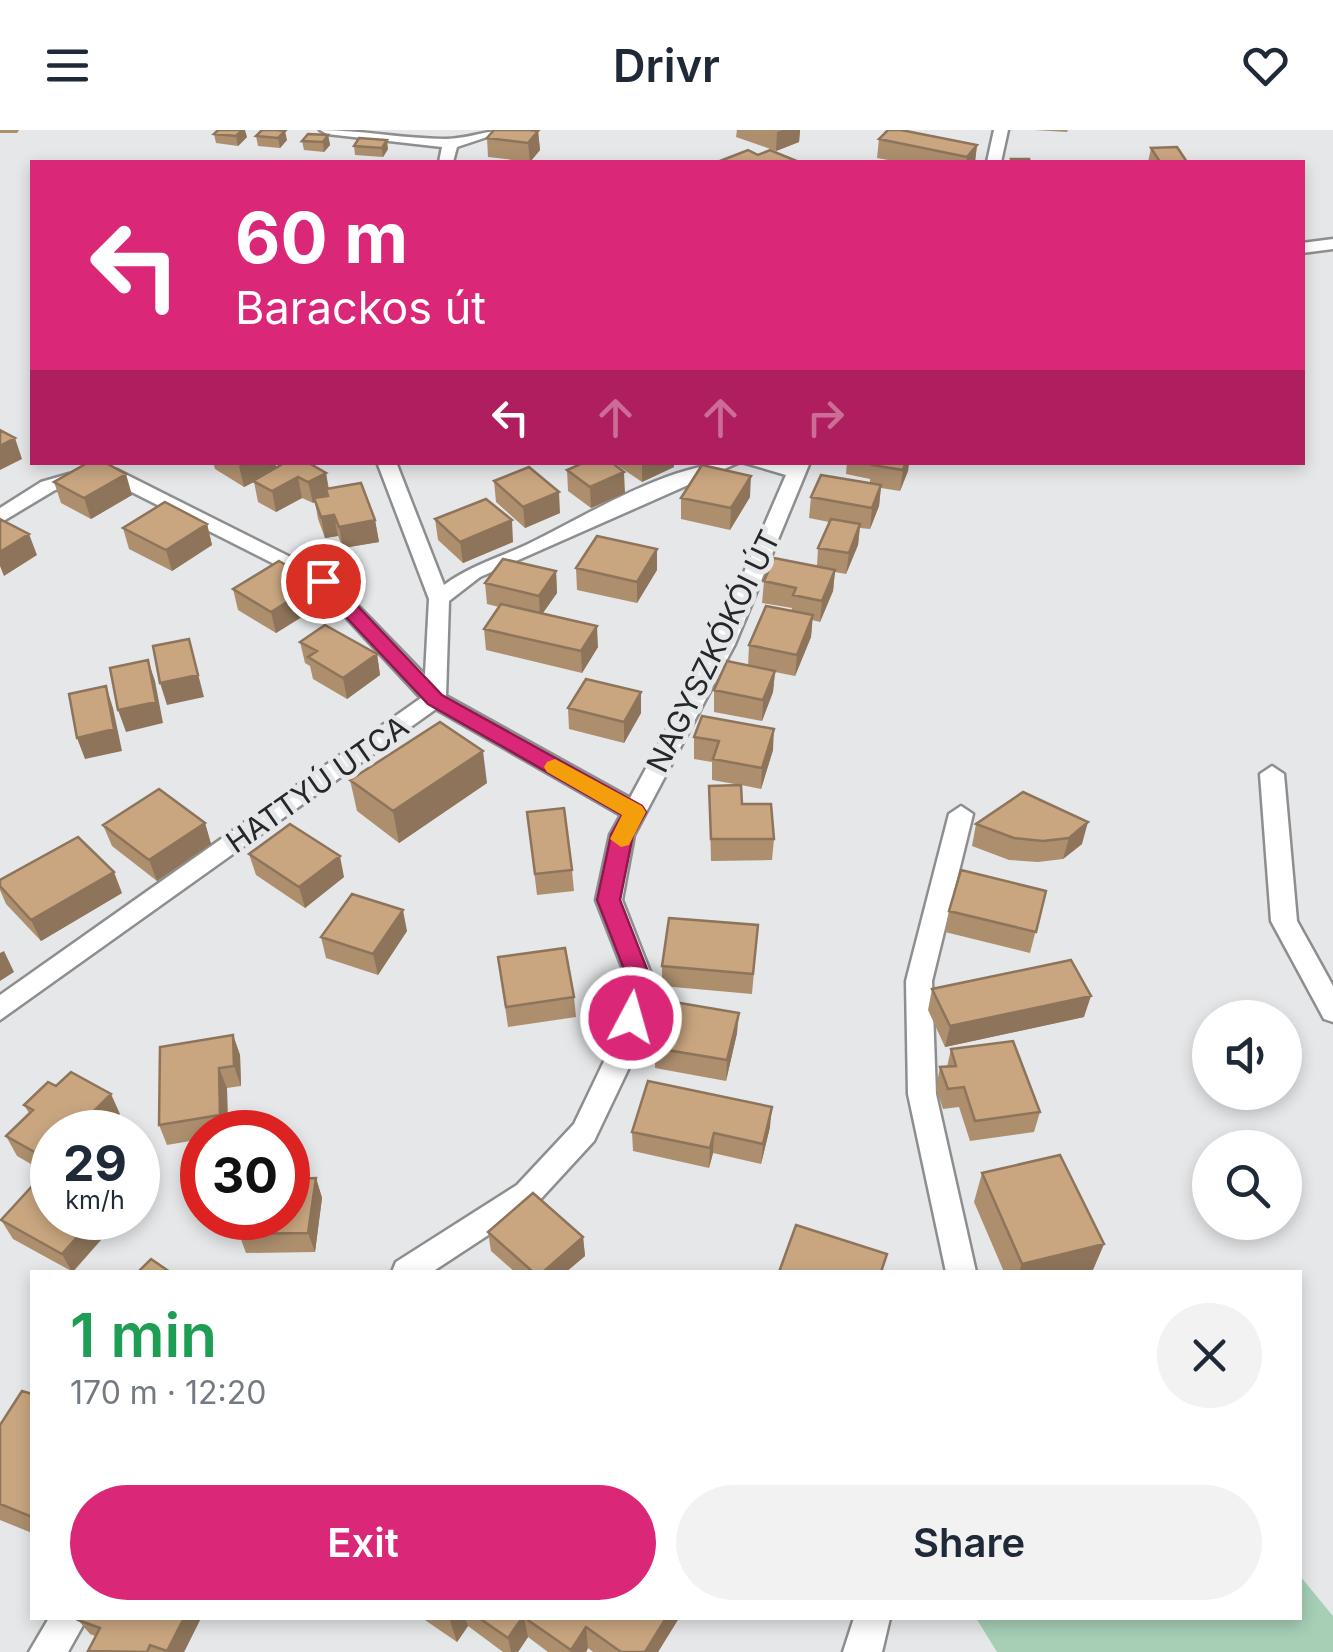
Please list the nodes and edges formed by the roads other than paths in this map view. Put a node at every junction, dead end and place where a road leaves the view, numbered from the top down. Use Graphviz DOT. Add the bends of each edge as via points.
graph roads {
  1 [pos="327,130"];
  2 [pos="501,130"];
  3 [pos="1001,130"];
  4 [pos="450,144"];
  5 [pos="446,160"];
  6 [pos="994,160"];
  7 [pos="1333,244"];
  8 [pos="1305,248"];
  9 [pos="387,465"];
  10 [pos="722,465"];
  11 [pos="799,467"];
  12 [pos="0,517"];
  13 [pos="439,598"];
  14 [pos="435,699"];
  15 [pos="1272,774"];
  16 [pos="635,812"];
  17 [pos="961,814"];
  18 [pos="0,1009"];
  19 [pos="1333,1011"];
  20 [pos="410,1270"];
  21 [pos="961,1270"];
  22 [pos="68,1620"];
  23 [pos="872,1620"];
  24 [pos="47,1652"];
  25 [pos="861,1652"];
  1 -- 4 [label="street"];
  2 -- 4 [label="street"];
  3 -- 6 [label="street"];
  4 -- 5 [label="street"];
  7 -- 8 [label="street"];
  9 -- 13 [label="street"];
  10 -- 13 [label="street" via="473,573"];
  11 -- 16 [label="street, NAGYSZKÓKÓI ÚT" via="724,644"];
  12 -- 14 [label="street" via="68,480 110,474 146,488 323,581"];
  13 -- 14 [label="street, HATTYÚ UTCA"];
  14 -- 16 [label="street"];
  14 -- 18 [label="street, HATTYÚ UTCA"];
  15 -- 19 [label="street" via="1284,921"];
  16 -- 20 [label="street, NAGYSZKÓKÓI ÚT" via="622,835 608,900 640,982 621,1055 584,1132 527,1194"];
  17 -- 21 [label="street" via="919,981 922,1094"];
  22 -- 24 [label="street"];
  23 -- 25 [label="street"];
}
